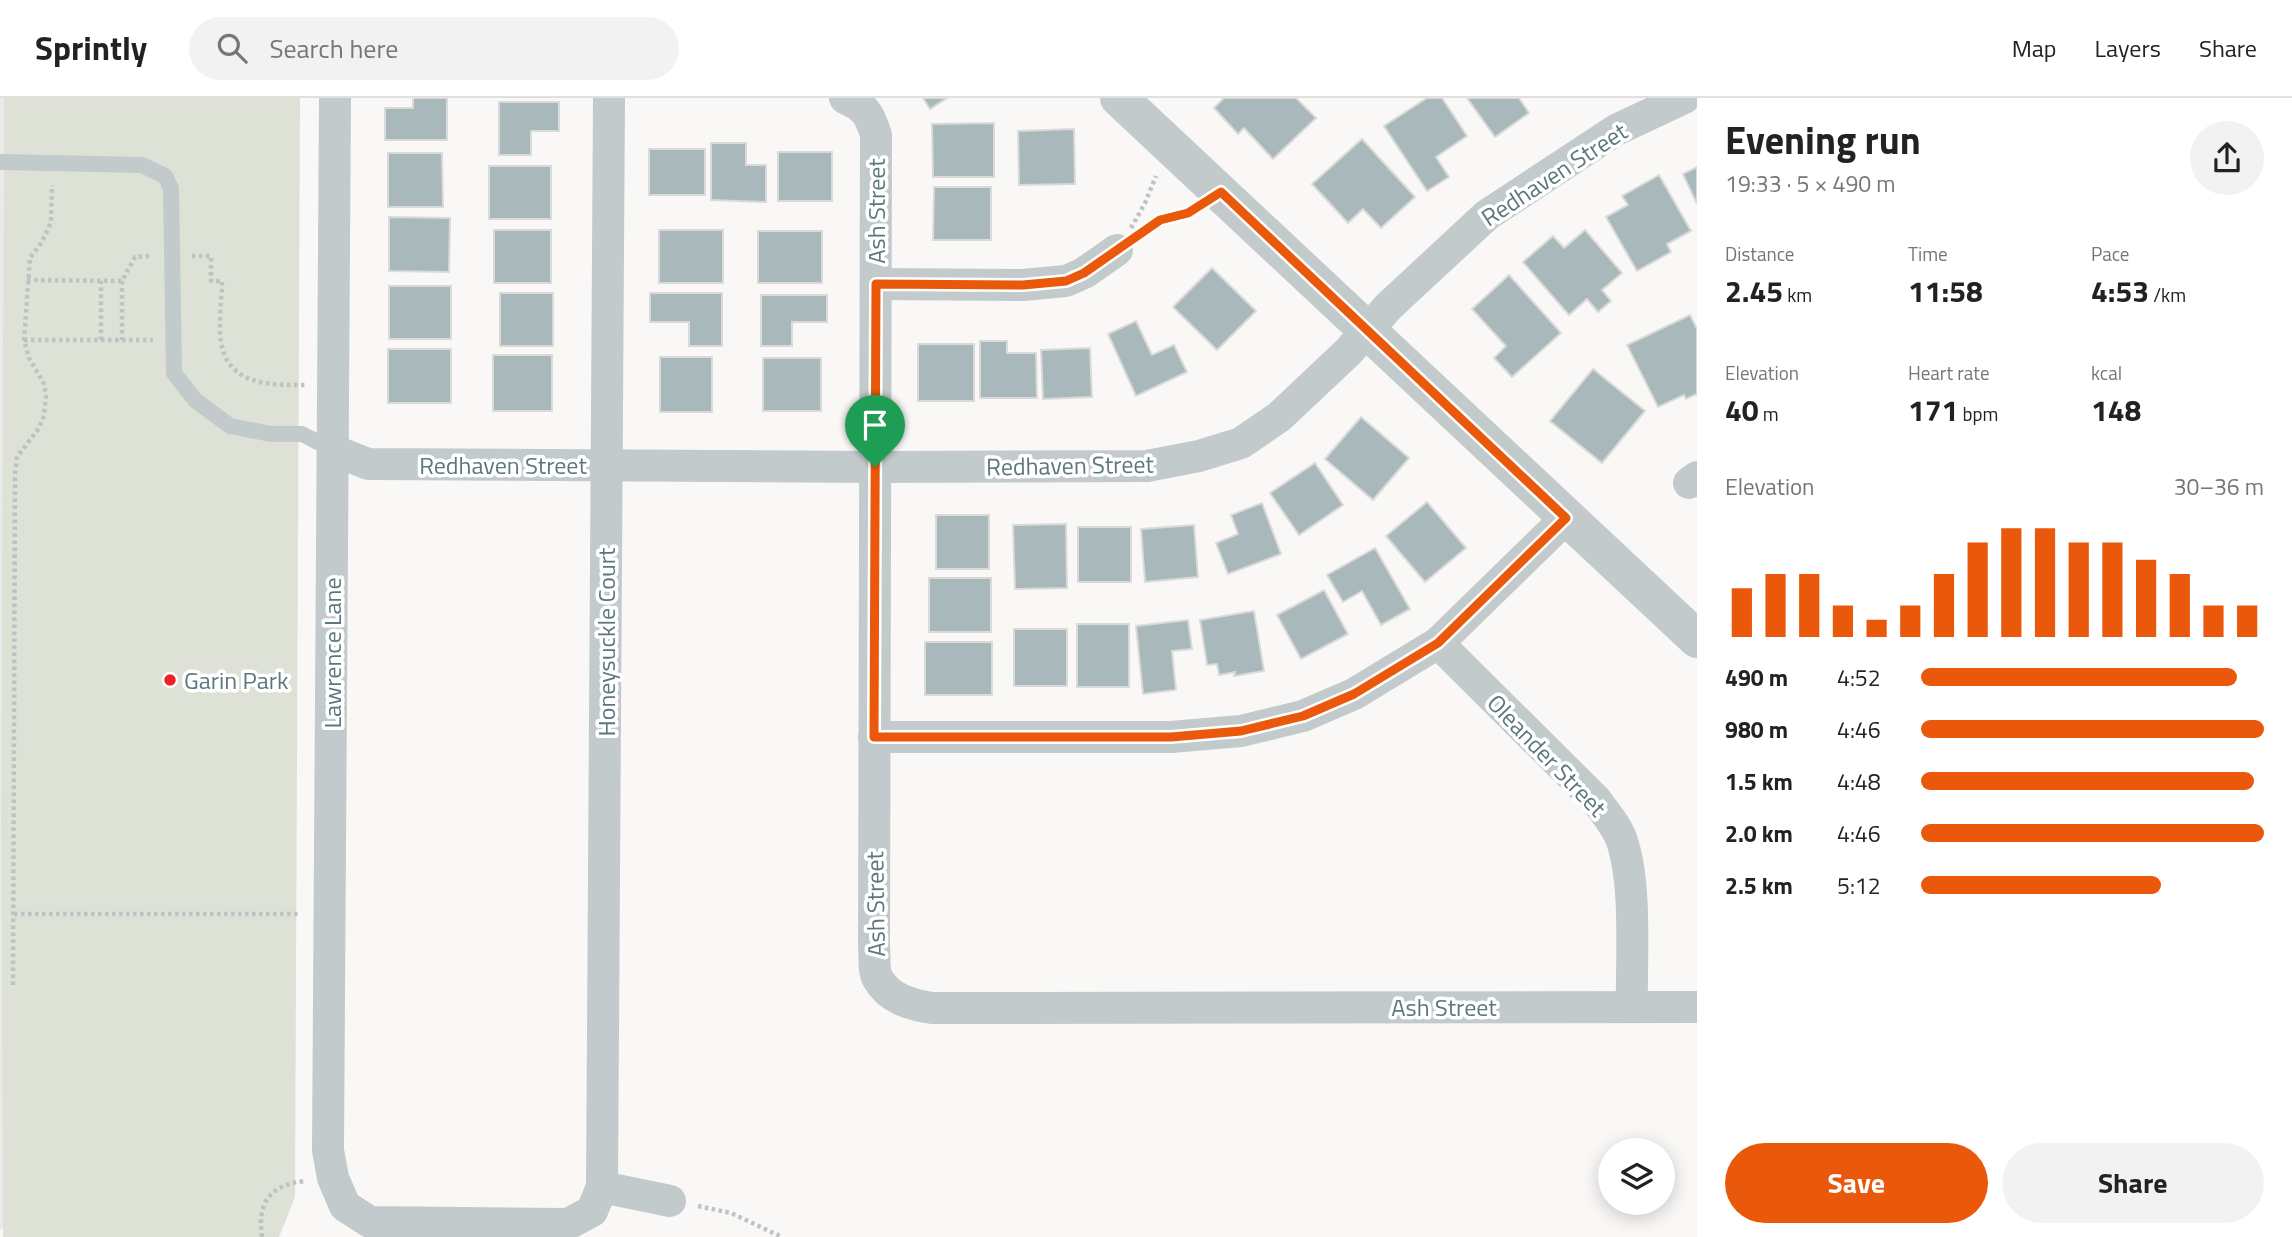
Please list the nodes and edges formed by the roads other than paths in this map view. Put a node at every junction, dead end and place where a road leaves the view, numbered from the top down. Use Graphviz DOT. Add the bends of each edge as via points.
graph roads {
  1 [pos="335,98"];
  2 [pos="609,98"];
  3 [pos="845,98"];
  4 [pos="1119,98"];
  5 [pos="1684,98"];
  6 [pos="0,162"];
  7 [pos="1118,249"];
  8 [pos="876,284"];
  9 [pos="1368,329"];
  10 [pos="333,450"];
  11 [pos="606,466"];
  12 [pos="875,467"];
  13 [pos="1566,518"];
  14 [pos="1697,639"];
  15 [pos="1438,643"];
  16 [pos="874,737"];
  17 [pos="1632,1007"];
  18 [pos="1697,1007"];
  19 [pos="602,1187"];
  20 [pos="670,1201"];
  1 -- 10 [label="street, Lawrence Lane"];
  2 -- 11 [label="street, Honeysuckle Court"];
  3 -- 8 [label="street, Ash Street" via="870,116 876,135"];
  4 -- 9 [label="street"];
  5 -- 9 [label="street, Redhaven Street" via="1616,130 1487,215"];
  6 -- 10 [label="lane" via="142,164 164,176 171,188 174,373 195,400 230,426 302,434"];
  7 -- 8 [label="street" via="1066,281"];
  8 -- 12 [label="street, Ash Street"];
  9 -- 12 [label="street, Redhaven Street" via="1279,417 1241,443 1199,456 1147,466"];
  9 -- 13 [label="street"];
  10 -- 11 [label="street, Redhaven Street" via="368,464"];
  10 -- 19 [label="street, Lawrence Lane" via="328,1150 339,1192 370,1222 568,1224 592,1211"];
  11 -- 12 [label="street, Redhaven Street"];
  11 -- 19 [label="street, Honeysuckle Court"];
  12 -- 16 [label="street, Ash Street"];
  13 -- 14 [label="street"];
  13 -- 15 [label="street"];
  15 -- 16 [label="street" via="1354,694 1303,716 1241,731 1171,737"];
  15 -- 17 [label="street, Oleander Street" via="1596,800 1615,826 1628,864"];
  16 -- 17 [label="street, Ash Street" via="875,964 877,978 911,1004 932,1008"];
  17 -- 18 [label="street, Ash Street"];
  19 -- 20 [label="street"];
}
